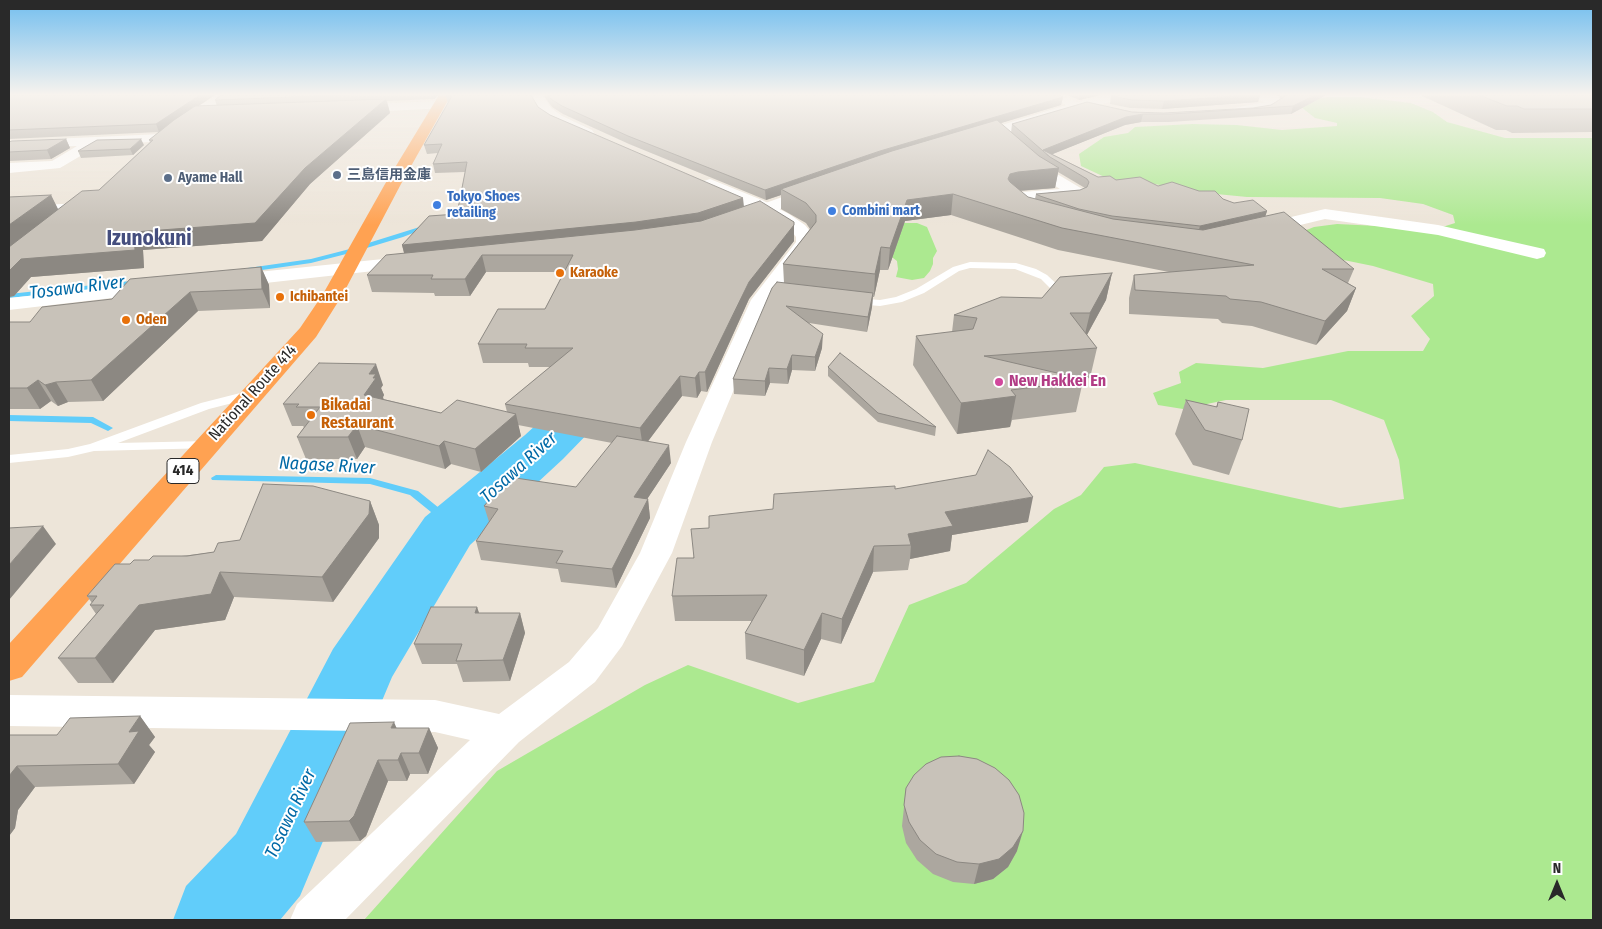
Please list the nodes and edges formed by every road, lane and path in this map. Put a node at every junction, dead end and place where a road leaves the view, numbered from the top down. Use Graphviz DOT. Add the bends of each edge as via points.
graph roads {
  1 [pos="154,138"];
  2 [pos="162,138"];
  3 [pos="420,138"];
  4 [pos="598,138"];
  5 [pos="973,138"];
  6 [pos="1007,138"];
  7 [pos="96,141"];
  8 [pos="606,142"];
  9 [pos="960,142"];
  10 [pos="9,146"];
  11 [pos="146,153"];
  12 [pos="9,168"];
  13 [pos="686,174"];
  14 [pos="834,183"];
  15 [pos="85,201"];
  16 [pos="765,208"];
  17 [pos="9,210"];
  18 [pos="1047,217"];
  19 [pos="56,224"];
  20 [pos="716,226"];
  21 [pos="1241,235"];
  22 [pos="1536,253"];
  23 [pos="425,260"];
  24 [pos="348,268"];
  25 [pos="212,282"];
  26 [pos="173,286"];
  27 [pos="1059,291"];
  28 [pos="845,300"];
  29 [pos="9,304"];
  30 [pos="252,394"];
  31 [pos="206,445"];
  32 [pos="94,448"];
  33 [pos="9,459"];
  34 [pos="9,667"];
  35 [pos="9,711"];
  36 [pos="505,731"];
  37 [pos="313,920"];
  1 -- 7 [label="street"];
  2 -- 11 [label="street"];
  3 -- 24 [label="highway, 414"];
  4 -- 8 [label="street"];
  5 -- 9 [label="street"];
  6 -- 18 [label="street" via="1042,171 1078,192 1016,196 1026,209"];
  7 -- 10 [label="street"];
  7 -- 12 [label="street" via="55,165"];
  13 -- 16 [label="street"];
  14 -- 16 [label="street"];
  15 -- 17 [label="lane"];
  15 -- 19 [label="street"];
  16 -- 20 [label="street"];
  16 -- 36 [label="street" via="799,229 805,236 805,242 774,290 761,300 699,442 656,553 610,637 582,672"];
  21 -- 22 [label="street" via="1325,214 1438,230"];
  23 -- 24 [label="street"];
  24 -- 25 [label="street"];
  24 -- 30 [label="highway, National Route 414 / 414" via="308,332"];
  26 -- 29 [label="street"];
  27 -- 28 [label="lane" via="1044,277 1024,269 992,264 956,269 898,300"];
  30 -- 31 [label="highway, National Route 414 / 414"];
  30 -- 32 [label="lane" via="205,406"];
  31 -- 32 [label="lane"];
  31 -- 34 [label="highway, National Route 414 / 414"];
  32 -- 33 [label="lane" via="68,454"];
  35 -- 36 [label="street" via="434,716"];
  36 -- 37 [label="street"];
}
